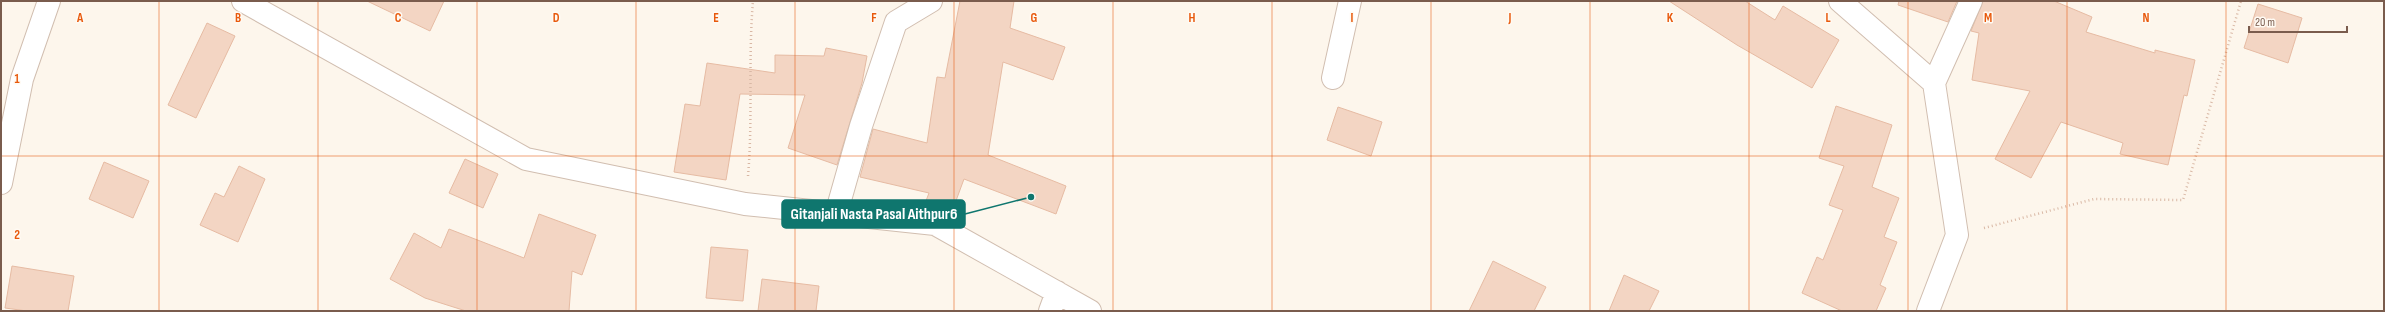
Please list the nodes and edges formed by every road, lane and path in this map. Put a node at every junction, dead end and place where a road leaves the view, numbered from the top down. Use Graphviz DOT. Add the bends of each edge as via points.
graph roads {
  1 [pos="49,1"];
  2 [pos="243,1"];
  3 [pos="753,1"];
  4 [pos="931,1"];
  5 [pos="1350,1"];
  6 [pos="1840,1"];
  7 [pos="1971,1"];
  8 [pos="2241,1"];
  9 [pos="1333,78"];
  10 [pos="1934,83"];
  11 [pos="1,183"];
  12 [pos="745,204"];
  13 [pos="836,214"];
  14 [pos="1957,235"];
  15 [pos="1053,302"];
  16 [pos="1090,311"];
  17 [pos="1928,311"];
  1 -- 11 [label="street" via="22,79"];
  2 -- 12 [label="street" via="526,159"];
  3 -- 12 [label="path" via="750,26 751,146"];
  4 -- 13 [label="street" via="896,22 861,126"];
  5 -- 9 [label="street"];
  6 -- 10 [label="street"];
  7 -- 10 [label="street"];
  8 -- 14 [label="path" via="2183,200 2094,199"];
  10 -- 14 [label="street"];
  12 -- 13 [label="street"];
  13 -- 15 [label="street" via="935,224"];
  14 -- 17 [label="street"];
  15 -- 16 [label="street"];
}
